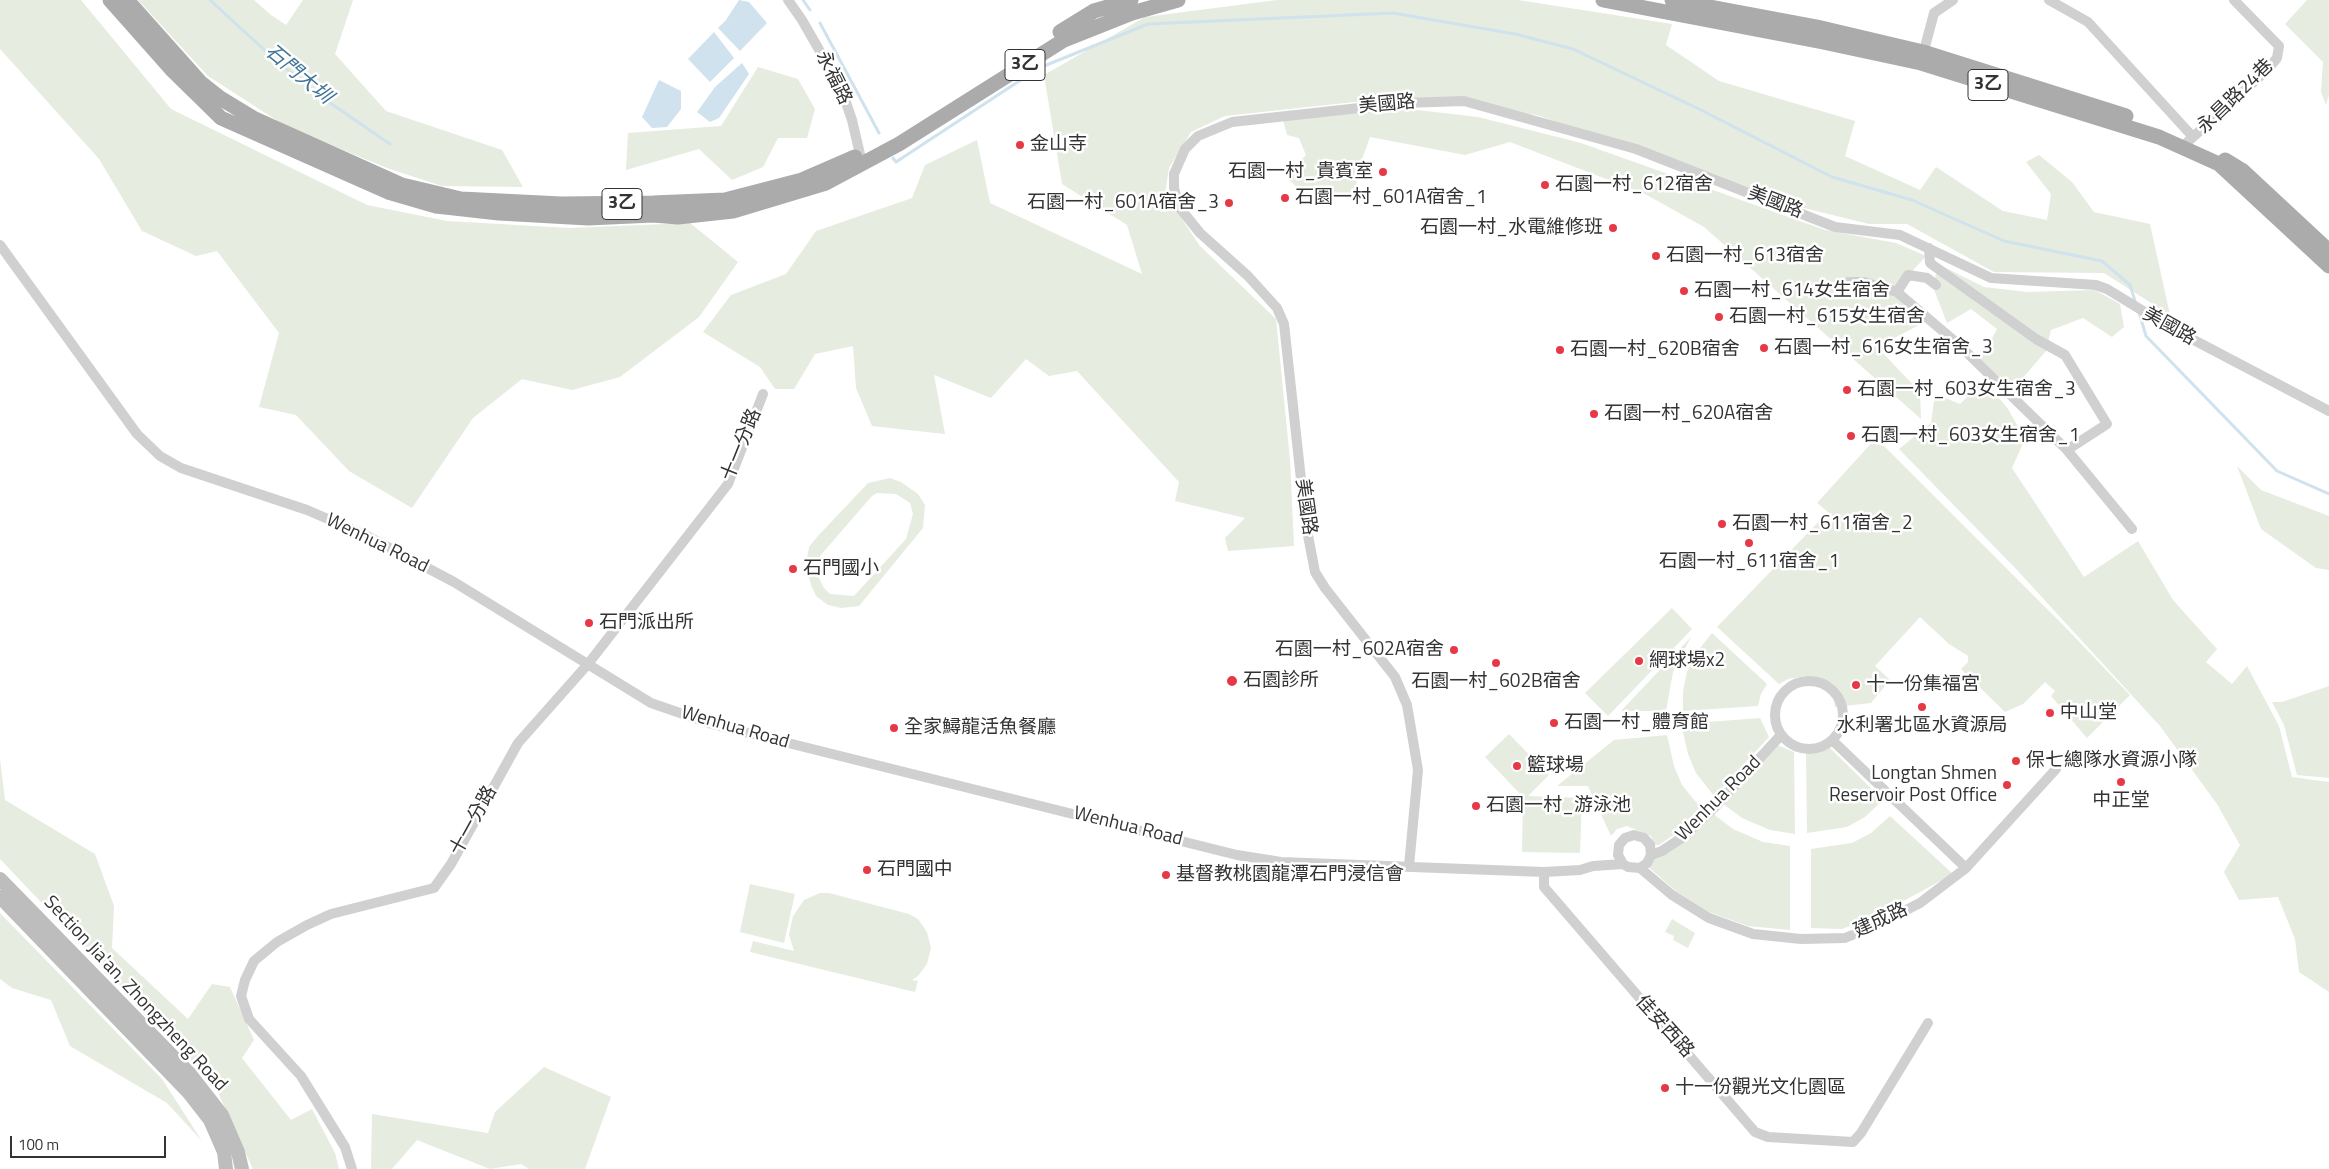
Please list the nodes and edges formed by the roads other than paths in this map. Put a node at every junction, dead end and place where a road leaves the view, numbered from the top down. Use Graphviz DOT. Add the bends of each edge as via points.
graph roads {
  1 [pos="110,0"];
  2 [pos="127,0"];
  3 [pos="788,0"];
  4 [pos="1131,0"];
  5 [pos="1178,0"];
  6 [pos="1602,0"];
  7 [pos="1672,0"];
  8 [pos="1953,0"];
  9 [pos="2049,0"];
  10 [pos="2234,0"];
  11 [pos="1922,58"];
  12 [pos="2188,142"];
  13 [pos="861,159"];
  14 [pos="0,245"];
  15 [pos="1929,248"];
  16 [pos="2329,251"];
  17 [pos="2329,266"];
  18 [pos="1936,285"];
  19 [pos="1897,292"];
  20 [pos="1855,293"];
  21 [pos="763,394"];
  22 [pos="2329,411"];
  23 [pos="2068,450"];
  24 [pos="2132,529"];
  25 [pos="588,664"];
  26 [pos="1781,735"];
  27 [pos="1832,740"];
  28 [pos="2056,769"];
  29 [pos="1651,855"];
  30 [pos="1622,864"];
  31 [pos="1409,866"];
  32 [pos="1640,868"];
  33 [pos="1966,868"];
  34 [pos="1544,872"];
  35 [pos="0,879"];
  36 [pos="0,897"];
  37 [pos="1928,1023"];
  38 [pos="226,1169"];
  39 [pos="242,1169"];
  40 [pos="352,1169"];
  1 -- 13 [label="main road, 3乙" via="172,72 221,118 388,192 436,206 588,218 678,217 733,210 770,201 826,183"];
  2 -- 13 [label="main road, 3乙" via="201,83 253,118 402,185 461,199 552,204 725,200 802,180"];
  3 -- 13 [label="street, 永福路" via="841,88"];
  4 -- 13 [label="main road, 3乙" via="1094,11"];
  5 -- 13 [label="main road, 3乙" via="1114,19 1064,40 899,144"];
  6 -- 11 [label="main road, 3乙" via="1841,46"];
  7 -- 11 [label="main road, 3乙" via="1817,27"];
  8 -- 11 [label="street" via="1934,13"];
  9 -- 12 [label="street" via="2088,22"];
  10 -- 12 [label="street, 永昌路24巷" via="2279,46 2277,58"];
  11 -- 12 [label="main road, 3乙" via="2164,129"];
  12 -- 16 [label="main road, 3乙" via="2205,148 2243,171"];
  12 -- 17 [label="main road, 3乙" via="2219,164"];
  14 -- 25 [label="street, Wenhua Road" via="137,434 160,456 181,468 307,510 364,535 454,582"];
  15 -- 22 [label="street, 美國路" via="1991,278 2096,285 2107,289 2134,308"];
  15 -- 23 [label="street" via="1930,263 2036,339 2065,355 2107,424"];
  15 -- 31 [label="street, 美國路" via="1900,235 1835,227 1636,149 1464,101 1405,103 1232,122 1198,136 1185,149 1174,174 1174,188 1180,207 1200,233 1248,276 1277,308 1284,324 1306,525 1316,572 1325,588 1396,677 1407,705 1418,770"];
  18 -- 19 [label="street" via="1927,278 1908,274"];
  19 -- 20 [label="street" via="1864,282 1848,282"];
  19 -- 23 [label="street" via="1958,344"];
  21 -- 25 [label="street, 十一分路" via="728,484"];
  23 -- 24 [label="street"];
  25 -- 31 [label="street, Wenhua Road" via="651,703 712,724 1237,855 1281,862"];
  25 -- 40 [label="street, 十一分路" via="518,743 451,864 434,888 331,914 307,925 277,942 254,962 245,980 240,996 249,1019 300,1076 345,1147"];
  26 -- 27 [label="street" via="1792,745 1805,749 1820,748"];
  26 -- 27 [label="street" via="1774,715 1777,701 1793,684 1810,680 1827,686 1842,707 1842,725"];
  26 -- 29 [label="street, Wenhua Road" via="1683,837 1662,852"];
  27 -- 33 [label="street"];
  28 -- 33 [label="street, 建成路"];
  29 -- 30 [label="street, Wenhua Road" via="1650,845 1644,838 1634,835 1619,845 1618,855"];
  29 -- 32 [label="street, Wenhua Road"];
  30 -- 32 [label="street, Wenhua Road"];
  30 -- 34 [label="street, Wenhua Road"];
  31 -- 34 [label="street, Wenhua Road"];
  32 -- 33 [label="street, 建成路" via="1672,895 1710,918 1753,934 1800,939 1845,938 1879,924 1920,903"];
  34 -- 37 [label="street, 佳安西路" via="1544,888 1755,1132 1768,1137 1853,1142"];
  35 -- 39 [label="main road, Section Jia'an, Zhongzheng Road" via="190,1074 222,1114"];
  36 -- 38 [label="main road, Section Jia'an, Zhongzheng Road" via="189,1093 210,1120 224,1152"];
}
